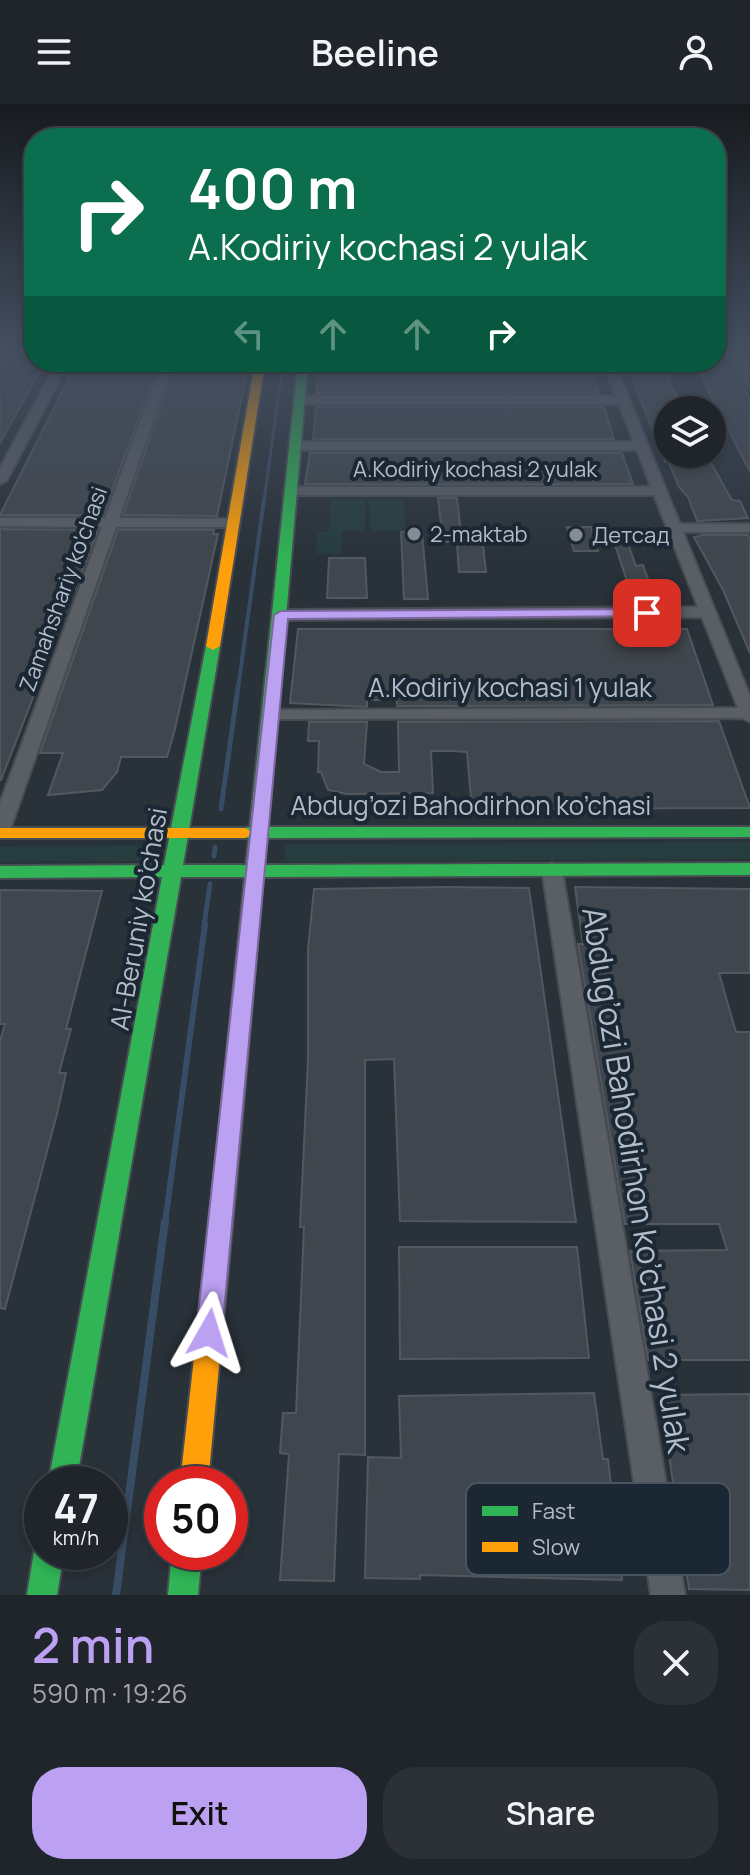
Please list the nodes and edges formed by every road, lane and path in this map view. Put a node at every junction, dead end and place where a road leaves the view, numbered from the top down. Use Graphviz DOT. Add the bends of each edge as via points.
graph roads {
  1 [pos="32,420"];
  2 [pos="147,420"];
  3 [pos="250,420"];
  4 [pos="298,420"];
  5 [pos="631,420"];
  6 [pos="296,446"];
  7 [pos="642,446"];
  8 [pos="0,480"];
  9 [pos="291,491"];
  10 [pos="659,491"];
  11 [pos="0,522"];
  12 [pos="110,522"];
  13 [pos="233,523"];
  14 [pos="674,528"];
  15 [pos="750,528"];
  16 [pos="708,612"];
  17 [pos="281,615"];
  18 [pos="272,715"];
  19 [pos="749,715"];
  20 [pos="261,831"];
  21 [pos="0,832"];
  22 [pos="181,832"];
  23 [pos="750,832"];
  24 [pos="750,869"];
  25 [pos="552,870"];
  26 [pos="174,871"];
  27 [pos="257,871"];
  28 [pos="0,872"];
  29 [pos="65,1466"];
  30 [pos="196,1466"];
  31 [pos="650,1483"];
  32 [pos="46,1570"];
  33 [pos="185,1570"];
  34 [pos="665,1575"];
  35 [pos="42,1595"];
  36 [pos="183,1595"];
  37 [pos="668,1595"];
  1 -- 8 [label="street"];
  2 -- 12 [label="street, Zamahshariy ko'chasi"];
  3 -- 13 [label="main road, Al-Beruniy ko’chasi"];
  4 -- 6 [label="main road"];
  5 -- 7 [label="street"];
  6 -- 7 [label="street"];
  6 -- 9 [label="main road"];
  7 -- 10 [label="street"];
  9 -- 10 [label="street, A.Kodiriy kochasi 2 yulak"];
  9 -- 17 [label="main road"];
  10 -- 14 [label="street"];
  11 -- 12 [label="street"];
  12 -- 13 [label="street"];
  12 -- 21 [label="street, Zamahshariy ko'chasi"];
  13 -- 22 [label="main road, Al-Beruniy ko’chasi"];
  14 -- 15 [label="street"];
  14 -- 16 [label="street"];
  16 -- 17 [label="street"];
  16 -- 19 [label="street"];
  17 -- 18 [label="main road"];
  18 -- 19 [label="street, A.Kodiriy kochasi 1 yulak"];
  18 -- 20 [label="main road"];
  20 -- 22 [label="main road, Abdug’ozi Bahodirhon ko’chasi"];
  20 -- 23 [label="main road, Abdug’ozi Bahodirhon ko’chasi"];
  20 -- 27 [label="main road"];
  21 -- 22 [label="main road, Abdug’ozi Bahodirhon ko’chasi"];
  22 -- 26 [label="main road, Al-Beruniy ko’chasi"];
  24 -- 25 [label="main road"];
  25 -- 27 [label="main road"];
  25 -- 31 [label="street, Abdug’ozi Bahodirhon ko’chasi 2 yulak"];
  26 -- 27 [label="main road"];
  26 -- 28 [label="main road"];
  26 -- 29 [label="main road, Al-Beruniy ko’chasi"];
  27 -- 30 [label="main road"];
  32 -- 35 [label="main road"];
  33 -- 36 [label="main road"];
  34 -- 37 [label="street, Abdug’ozi Bahodirhon ko’chasi 2 yulak"];
}
